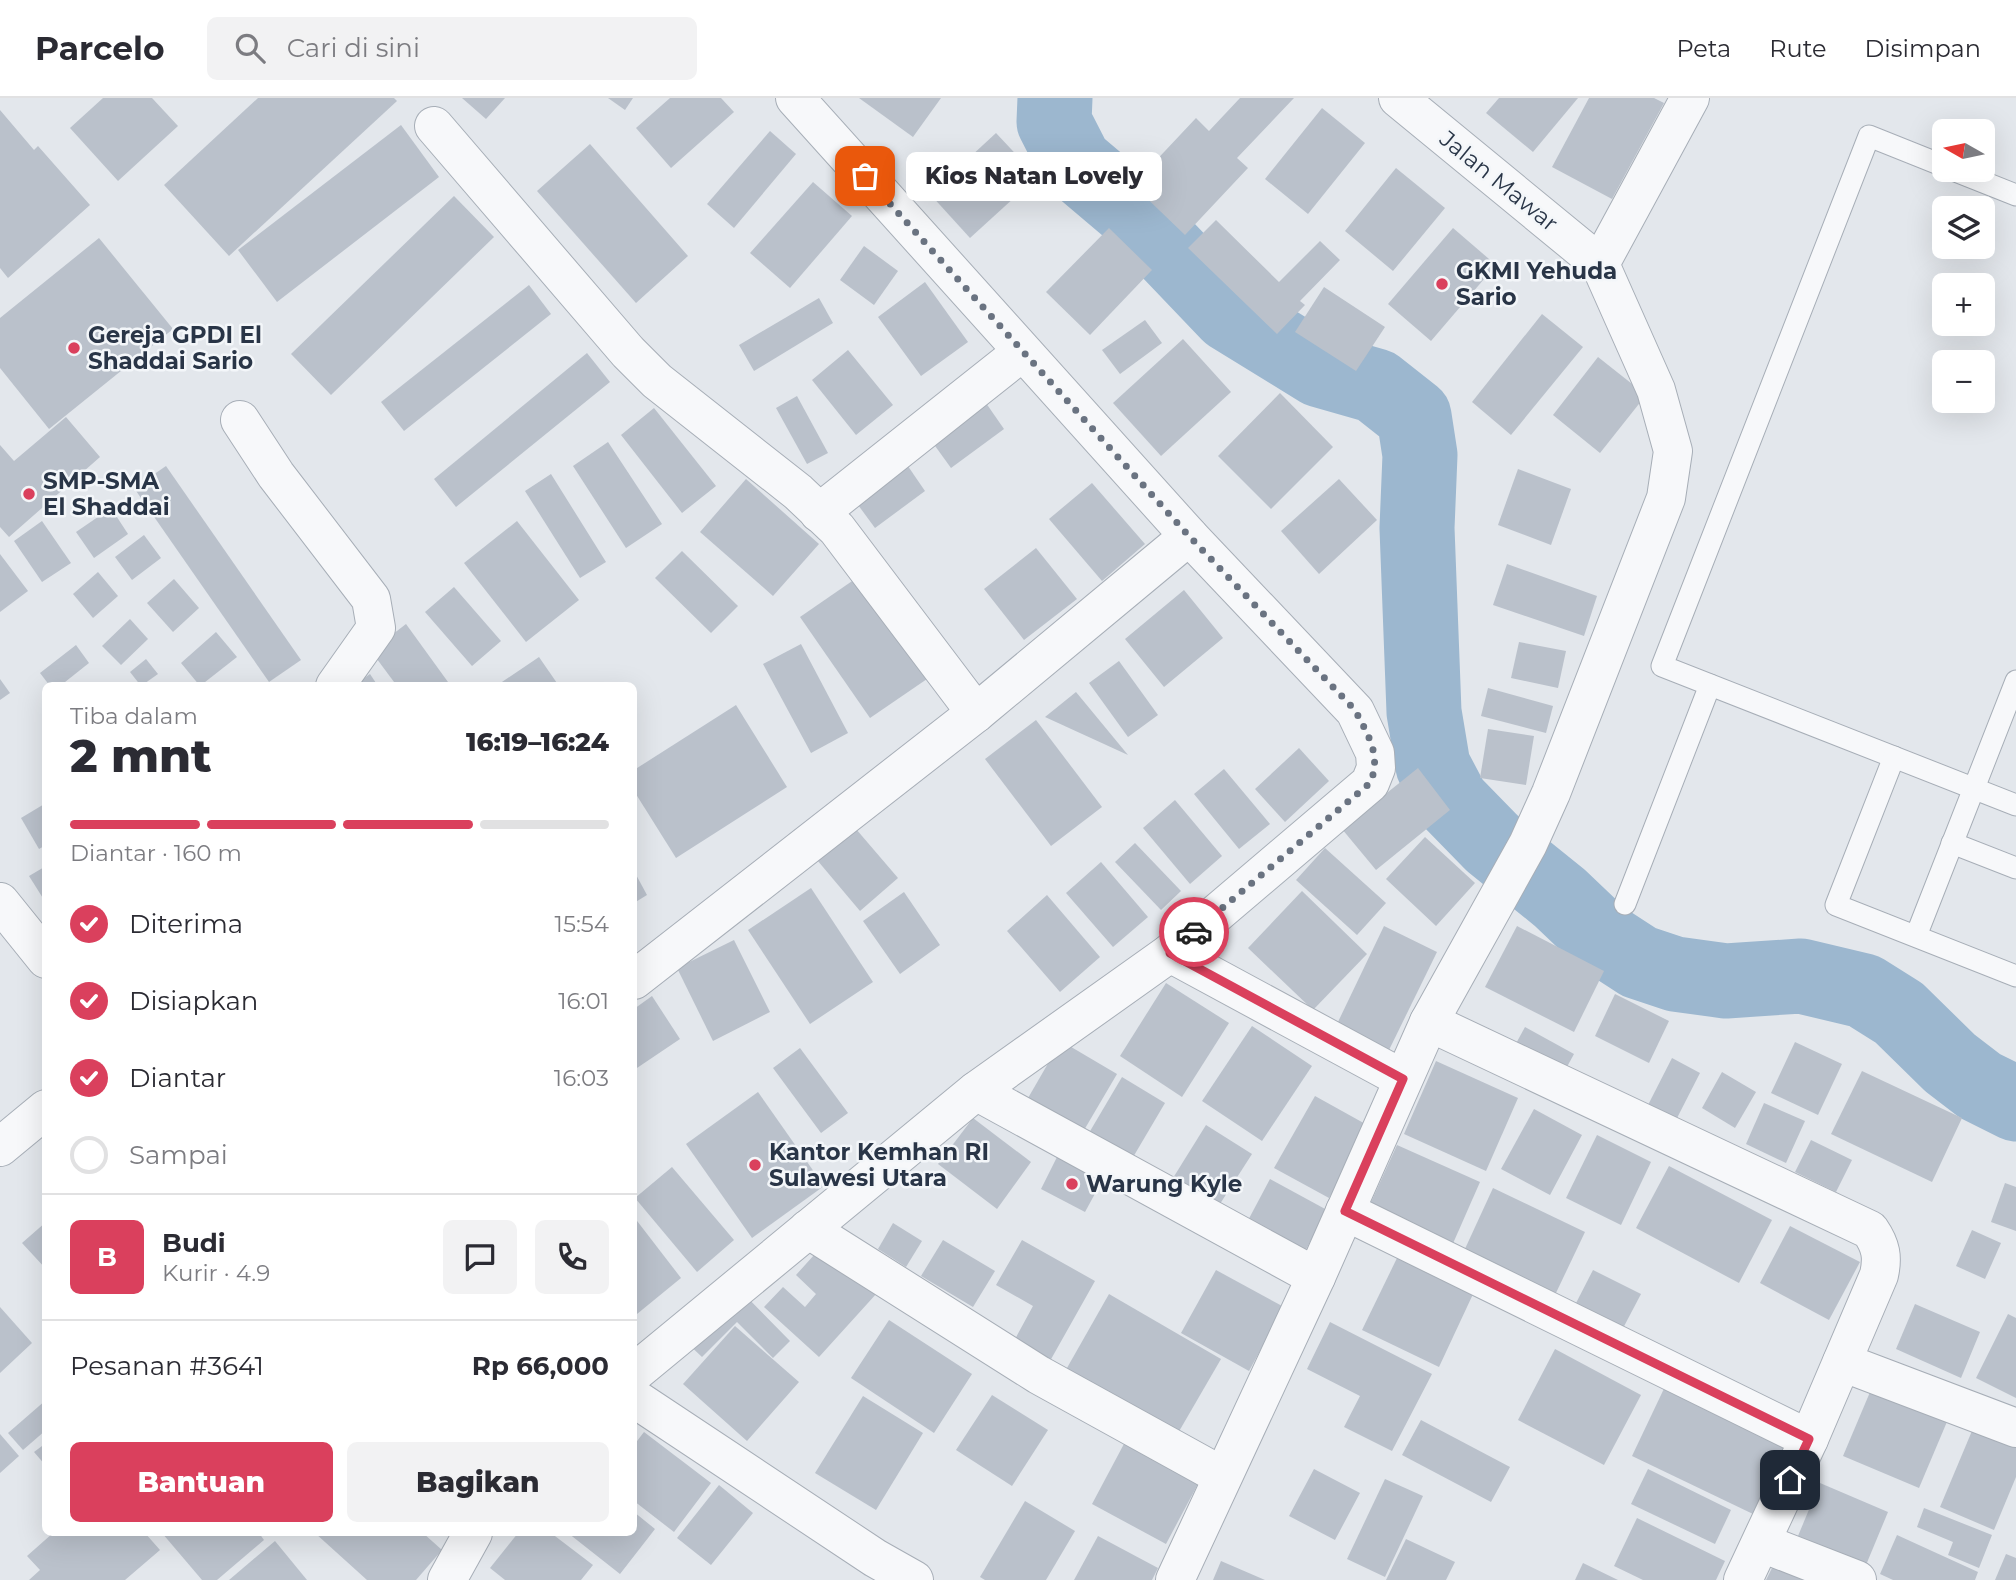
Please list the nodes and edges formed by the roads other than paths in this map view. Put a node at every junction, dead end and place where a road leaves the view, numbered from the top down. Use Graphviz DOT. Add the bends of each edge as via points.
graph roads {
  1 [pos="795,98"];
  2 [pos="1398,98"];
  3 [pos="1690,98"];
  4 [pos="434,127"];
  5 [pos="1932,161"];
  6 [pos="1983,182"];
  7 [pos="2016,195"];
  8 [pos="1600,264"];
  9 [pos="1022,352"];
  10 [pos="240,420"];
  11 [pos="819,513"];
  12 [pos="1189,536"];
  13 [pos="2016,681"];
  14 [pos="338,682"];
  15 [pos="1710,685"];
  16 [pos="976,713"];
  17 [pos="1894,757"];
  18 [pos="1974,789"];
  19 [pos="2016,805"];
  20 [pos="1952,843"];
  21 [pos="2016,869"];
  22 [pos="0,902"];
  23 [pos="1625,904"];
  24 [pos="1916,936"];
  25 [pos="1170,953"];
  26 [pos="42,954"];
  27 [pos="2016,976"];
  28 [pos="637,978"];
  29 [pos="1429,1022"];
  30 [pos="1403,1079"];
  31 [pos="976,1091"];
  32 [pos="42,1112"];
  33 [pos="0,1147"];
  34 [pos="1345,1211"];
  35 [pos="808,1228"];
  36 [pos="1316,1277"];
  37 [pos="1842,1362"];
  38 [pos="637,1370"];
  39 [pos="637,1400"];
  40 [pos="2016,1428"];
  41 [pos="1809,1439"];
  42 [pos="1222,1476"];
  43 [pos="471,1536"];
  44 [pos="1762,1543"];
  45 [pos="447,1580"];
  46 [pos="914,1580"];
  47 [pos="1175,1580"];
  48 [pos="1743,1580"];
  49 [pos="1857,1580"];
  1 -- 9 [label="street"];
  2 -- 8 [label="street, Jalan Mawar"];
  3 -- 8 [label="street"];
  4 -- 11 [label="street" via="628,352"];
  5 -- 15 [label="lane" via="1869,136 1662,666"];
  6 -- 7 [label="lane"];
  8 -- 29 [label="street" via="1656,390 1673,451 1671,474 1661,511 1551,793 1528,844"];
  9 -- 11 [label="street"];
  9 -- 12 [label="street"];
  10 -- 14 [label="street" via="371,599 376,628"];
  11 -- 16 [label="street"];
  12 -- 16 [label="street"];
  12 -- 25 [label="street" via="1355,710 1375,753 1376,768 1370,783"];
  13 -- 18 [label="lane"];
  15 -- 17 [label="lane"];
  15 -- 23 [label="lane"];
  16 -- 28 [label="street"];
  17 -- 18 [label="lane"];
  17 -- 24 [label="lane" via="1836,905"];
  18 -- 19 [label="lane"];
  18 -- 20 [label="lane"];
  20 -- 21 [label="lane"];
  20 -- 24 [label="lane"];
  22 -- 26 [label="street"];
  24 -- 27 [label="lane"];
  25 -- 30 [label="street"];
  25 -- 31 [label="street"];
  29 -- 30 [label="street"];
  29 -- 37 [label="street" via="1870,1230 1882,1252 1882,1263"];
  30 -- 34 [label="street"];
  31 -- 35 [label="street"];
  31 -- 36 [label="street"];
  32 -- 33 [label="street"];
  34 -- 36 [label="street"];
  34 -- 41 [label="street"];
  35 -- 38 [label="street"];
  35 -- 42 [label="street" via="1039,1375"];
  36 -- 42 [label="street"];
  37 -- 40 [label="street"];
  37 -- 41 [label="street"];
  39 -- 46 [label="street"];
  41 -- 44 [label="street"];
  42 -- 47 [label="street"];
  43 -- 45 [label="street"];
  44 -- 48 [label="street"];
  44 -- 49 [label="street"];
}
